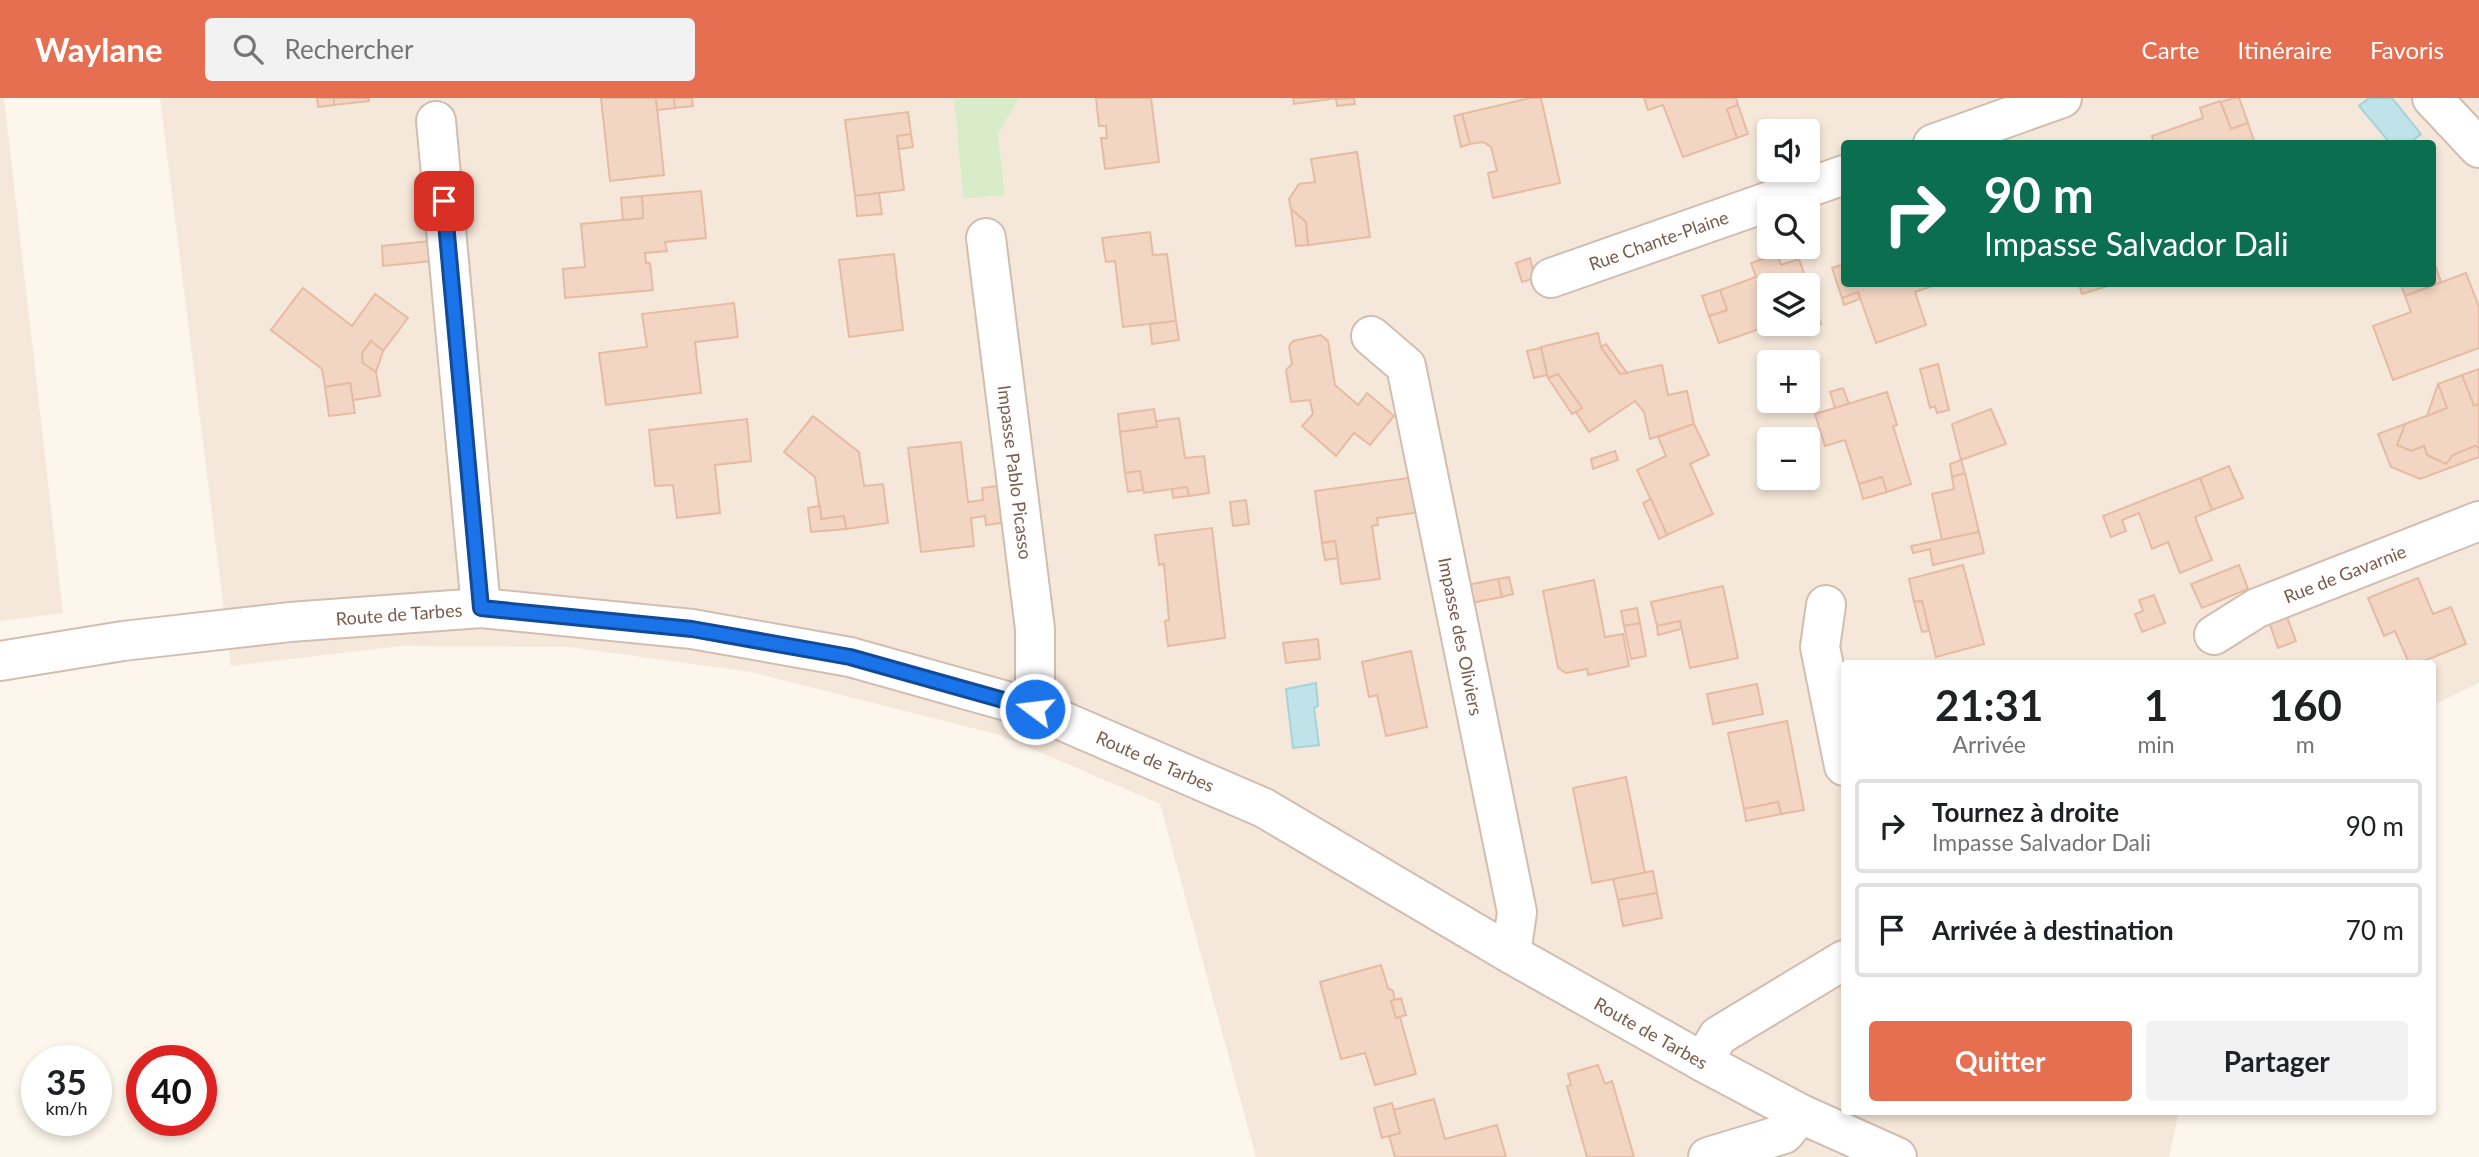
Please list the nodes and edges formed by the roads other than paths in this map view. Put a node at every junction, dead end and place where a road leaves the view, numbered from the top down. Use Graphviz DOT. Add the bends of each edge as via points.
graph roads {
  1 [pos="2062,98"];
  2 [pos="2432,98"];
  3 [pos="436,121"];
  4 [pos="1944,140"];
  5 [pos="2479,148"];
  6 [pos="1841,175"];
  7 [pos="986,238"];
  8 [pos="1551,278"];
  9 [pos="1371,336"];
  10 [pos="2479,521"];
  11 [pos="1826,605"];
  12 [pos="481,608"];
  13 [pos="2214,635"];
  14 [pos="0,661"];
  15 [pos="1035,709"];
  16 [pos="1841,751"];
  17 [pos="1511,954"];
  18 [pos="1841,962"];
  19 [pos="1703,1062"];
  20 [pos="1801,1114"];
  21 [pos="1708,1157"];
  22 [pos="1897,1157"];
  1 -- 4 [label="street"];
  2 -- 5 [label="street"];
  3 -- 12 [label="street"];
  6 -- 8 [label="street, Rue Chante-Plaine"];
  7 -- 15 [label="street, Impasse Pablo Picasso" via="1035,629"];
  9 -- 17 [label="street, Impasse des Oliviers" via="1406,366 1517,912"];
  10 -- 13 [label="street, Rue de Gavarnie" via="2257,608"];
  11 -- 16 [label="street" via="1820,647"];
  12 -- 14 [label="street, Route de Tarbes" via="290,622"];
  12 -- 15 [label="street, Route de Tarbes" via="692,629 837,655"];
  15 -- 17 [label="street, Route de Tarbes" via="1264,808"];
  17 -- 19 [label="street, Route de Tarbes"];
  18 -- 19 [label="street" via="1718,1036"];
  19 -- 20 [label="street, Route de Tarbes"];
  20 -- 21 [label="street" via="1784,1134"];
  20 -- 22 [label="street, Route de Tarbes"];
}
